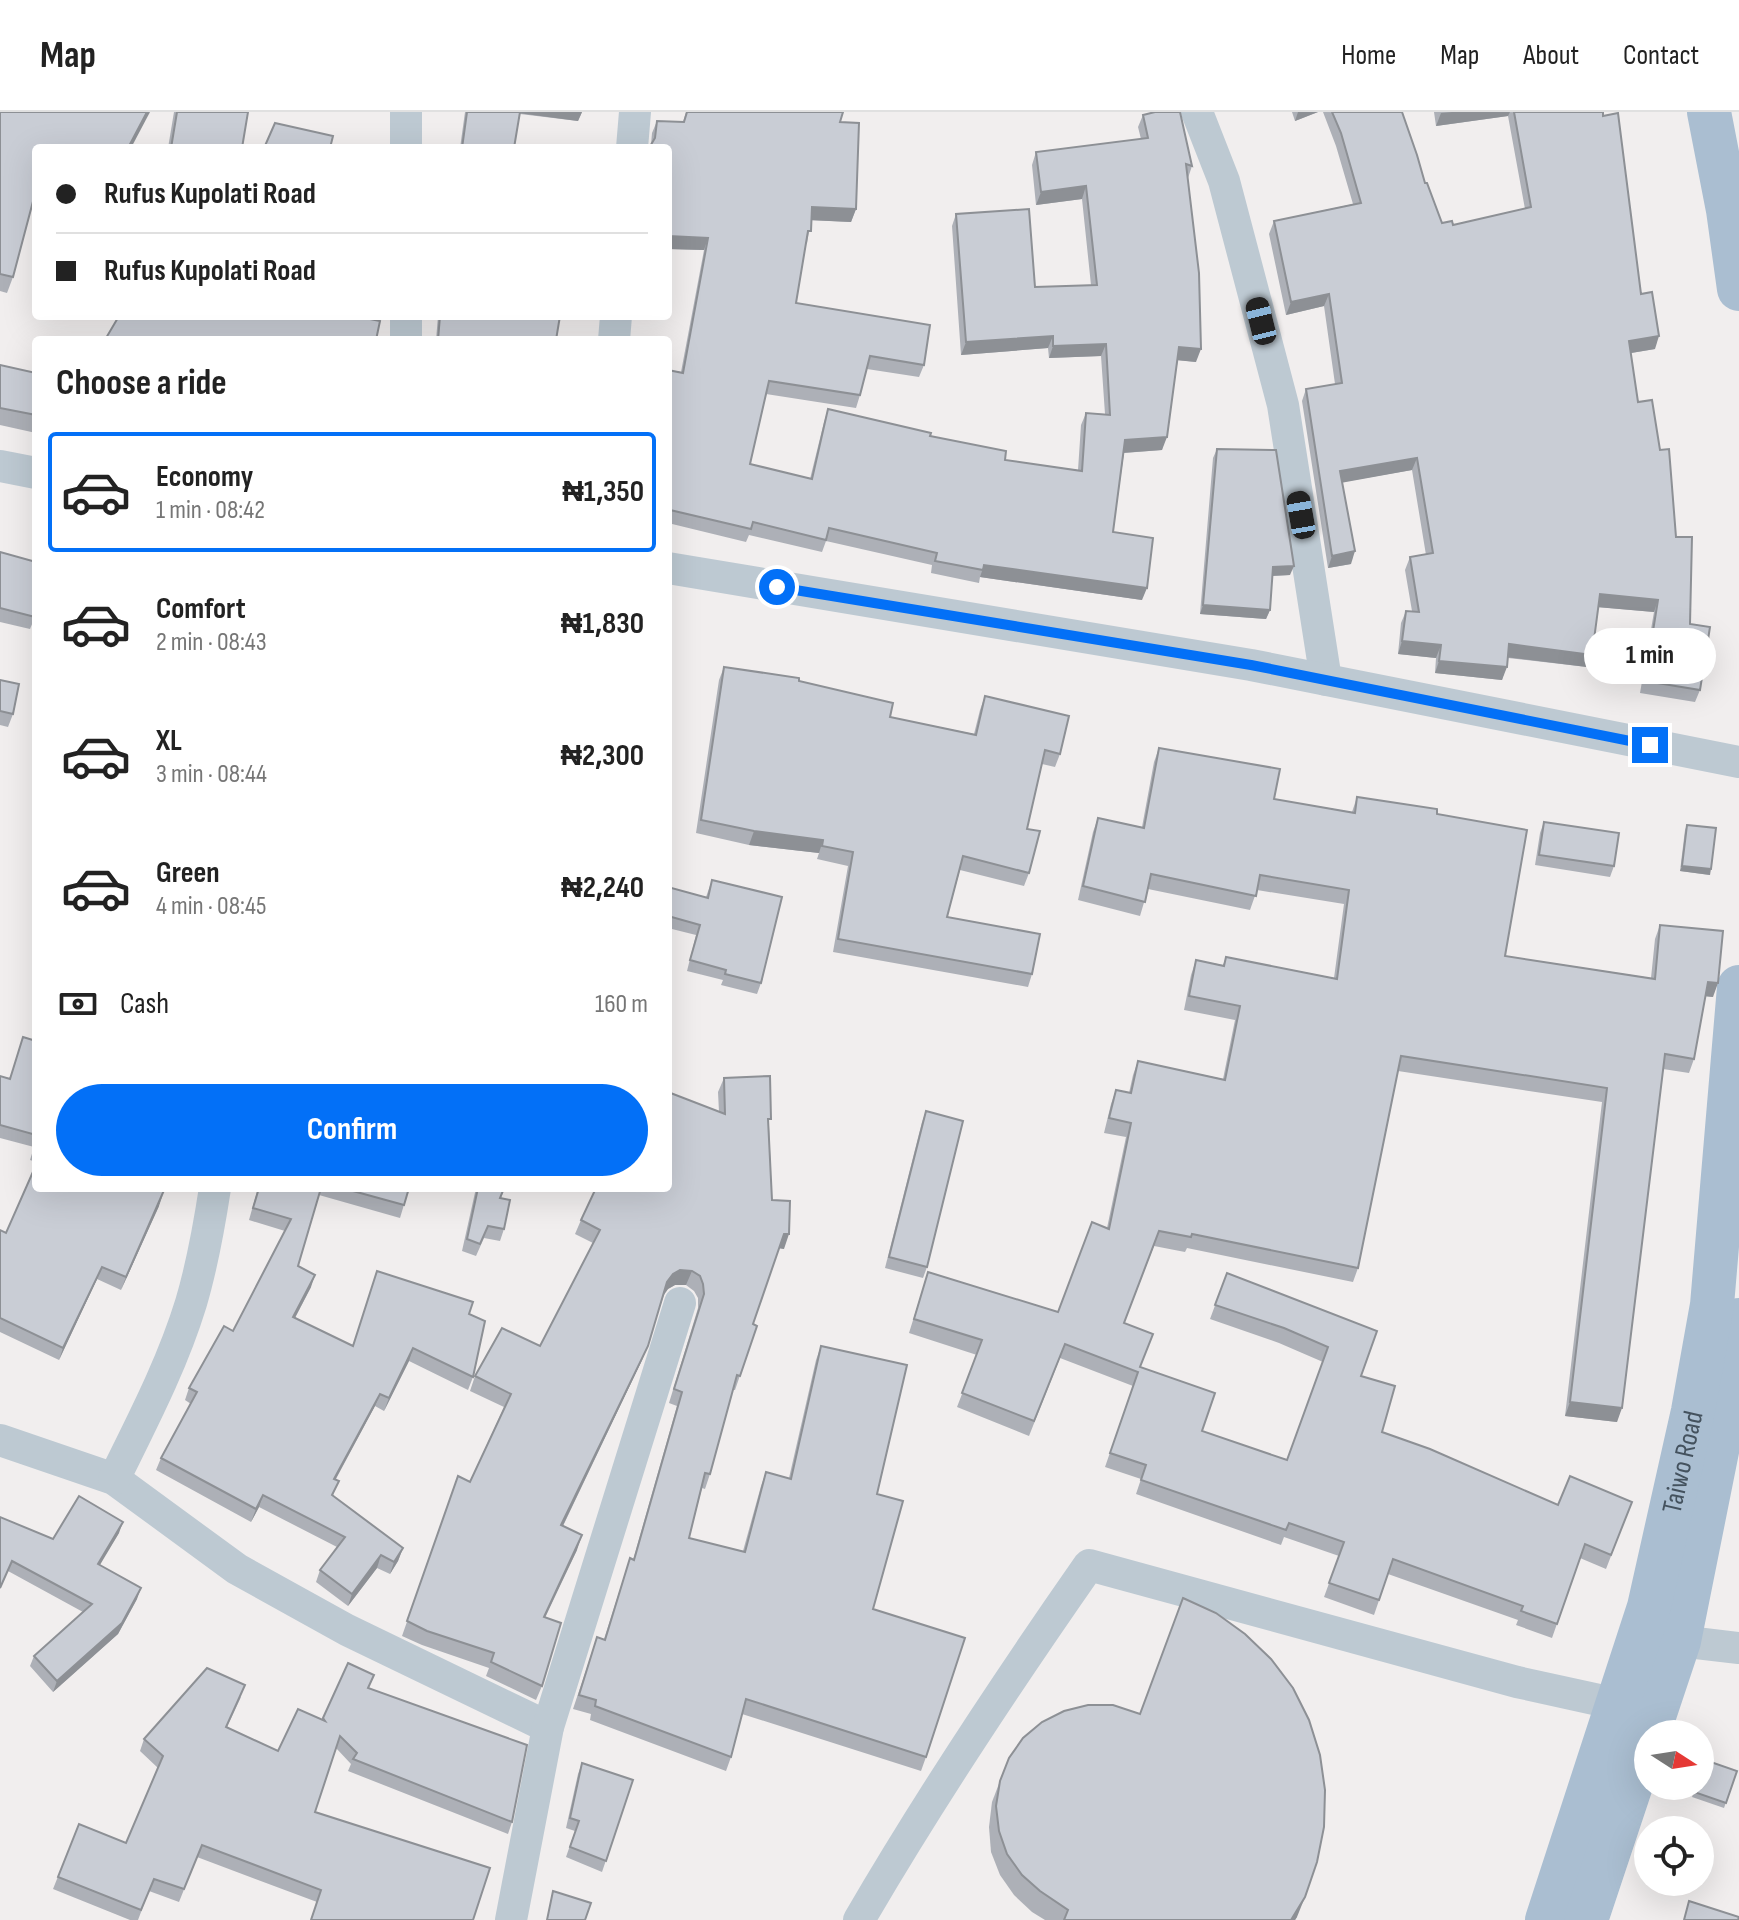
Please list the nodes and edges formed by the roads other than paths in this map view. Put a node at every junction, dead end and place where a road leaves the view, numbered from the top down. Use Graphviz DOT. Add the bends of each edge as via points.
graph roads {
  1 [pos="406,112"];
  2 [pos="635,112"];
  3 [pos="1197,112"];
  4 [pos="1709,112"];
  5 [pos="406,144"];
  6 [pos="632,144"];
  7 [pos="1739,289"];
  8 [pos="0,466"];
  9 [pos="32,472"];
  10 [pos="672,569"];
  11 [pos="1326,680"];
  12 [pos="1739,762"];
  13 [pos="1739,987"];
  14 [pos="214,1192"];
  15 [pos="680,1303"];
  16 [pos="1739,1320"];
  17 [pos="0,1440"];
  18 [pos="114,1479"];
  19 [pos="1679,1641"];
  20 [pos="1739,1648"];
  21 [pos="1617,1704"];
  22 [pos="1653,1720"];
  23 [pos="548,1727"];
  24 [pos="1634,1776"];
  25 [pos="511,1920"];
  26 [pos="859,1920"];
  27 [pos="1547,1920"];
  28 [pos="1586,1920"];
  1 -- 5 [label="street"];
  2 -- 6 [label="street"];
  3 -- 11 [label="street" via="1224,181 1283,405"];
  4 -- 7 [label="main road"];
  8 -- 9 [label="street"];
  10 -- 11 [label="street"];
  11 -- 12 [label="street"];
  13 -- 21 [label="main road, Taiwo Road" via="1712,1305 1649,1607"];
  14 -- 18 [label="street" via="190,1304 158,1388"];
  15 -- 23 [label="street"];
  16 -- 19 [label="main road, Taiwo Road" via="1732,1381"];
  17 -- 18 [label="street"];
  18 -- 23 [label="street" via="237,1569 347,1630"];
  19 -- 20 [label="street"];
  19 -- 22 [label="main road, Taiwo Road"];
  21 -- 26 [label="street" via="1517,1682 1089,1565 956,1760"];
  21 -- 27 [label="main road, Taiwo Road"];
  23 -- 25 [label="street"];
  24 -- 28 [label="main road, Taiwo Road"];
}
